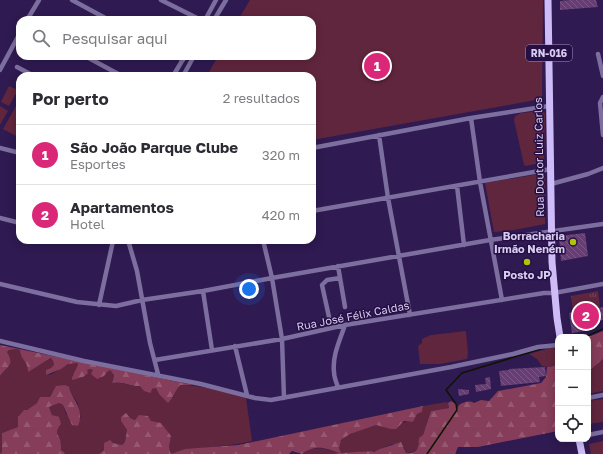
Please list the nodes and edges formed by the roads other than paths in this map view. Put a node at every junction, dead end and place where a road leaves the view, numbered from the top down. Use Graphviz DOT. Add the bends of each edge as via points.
graph roads {
  1 [pos="38,0"];
  2 [pos="72,0"];
  3 [pos="161,0"];
  4 [pos="216,0"];
  5 [pos="226,0"];
  6 [pos="548,0"];
  7 [pos="30,16"];
  8 [pos="102,16"];
  9 [pos="194,16"];
  10 [pos="207,16"];
  11 [pos="216,16"];
  12 [pos="16,41"];
  13 [pos="598,54"];
  14 [pos="92,60"];
  15 [pos="183,60"];
  16 [pos="192,60"];
  17 [pos="179,66"];
  18 [pos="17,67"];
  19 [pos="187,69"];
  20 [pos="0,70"];
  21 [pos="26,72"];
  22 [pos="115,72"];
  23 [pos="175,72"];
  24 [pos="185,72"];
  25 [pos="603,76"];
  26 [pos="603,97"];
  27 [pos="549,106"];
  28 [pos="471,118"];
  29 [pos="379,135"];
  30 [pos="603,135"];
  31 [pos="316,147"];
  32 [pos="0,148"];
  33 [pos="16,152"];
  34 [pos="603,168"];
  35 [pos="551,169"];
  36 [pos="480,182"];
  37 [pos="551,184"];
  38 [pos="457,186"];
  39 [pos="388,198"];
  40 [pos="316,210"];
  41 [pos="0,218"];
  42 [pos="16,222"];
  43 [pos="603,224"];
  44 [pos="552,232"];
  45 [pos="490,240"];
  46 [pos="112,244"];
  47 [pos="129,244"];
  48 [pos="264,244"];
  49 [pos="464,245"];
  50 [pos="398,256"];
  51 [pos="338,266"];
  52 [pos="272,278"];
  53 [pos="340,278"];
  54 [pos="0,284"];
  55 [pos="603,284"];
  56 [pos="203,291"];
  57 [pos="554,293"];
  58 [pos="142,300"];
  59 [pos="502,300"];
  60 [pos="99,305"];
  61 [pos="345,307"];
  62 [pos="410,315"];
  63 [pos="329,316"];
  64 [pos="345,325"];
  65 [pos="560,334"];
  66 [pos="282,339"];
  67 [pos="0,341"];
  68 [pos="555,345"];
  69 [pos="235,346"];
  70 [pos="212,350"];
  71 [pos="154,360"];
  72 [pos="158,374"];
  73 [pos="338,387"];
  74 [pos="603,395"];
  75 [pos="247,396"];
  76 [pos="591,397"];
  77 [pos="284,398"];
  78 [pos="603,432"];
  79 [pos="591,434"];
  80 [pos="580,442"];
  81 [pos="582,454"];
  1 -- 7 [label="street"];
  2 -- 8 [label="street"];
  3 -- 9 [label="street"];
  4 -- 10 [label="street"];
  5 -- 11 [label="street"];
  6 -- 27 [label="main road, Rua Doutor Luiz Carlos / RN-016"];
  12 -- 20 [label="street"];
  13 -- 25 [label="street"];
  14 -- 22 [label="street"];
  15 -- 17 [label="street"];
  16 -- 19 [label="street"];
  17 -- 19 [label="street"];
  17 -- 23 [label="street"];
  18 -- 21 [label="street"];
  19 -- 24 [label="street"];
  26 -- 30 [label="street" via="600,103"];
  27 -- 28 [label="street"];
  27 -- 35 [label="main road, Rua Doutor Luiz Carlos / RN-016"];
  28 -- 29 [label="street"];
  28 -- 36 [label="street"];
  29 -- 31 [label="street"];
  29 -- 39 [label="street"];
  32 -- 33 [label="street"];
  34 -- 37 [label="street"];
  35 -- 36 [label="street"];
  35 -- 37 [label="main road, Rua Doutor Luiz Carlos / RN-016"];
  36 -- 38 [label="street"];
  36 -- 45 [label="street"];
  37 -- 44 [label="main road, Rua Doutor Luiz Carlos / RN-016"];
  38 -- 39 [label="street"];
  38 -- 49 [label="street"];
  39 -- 40 [label="street"];
  39 -- 50 [label="street"];
  41 -- 42 [label="street"];
  43 -- 44 [label="street"];
  44 -- 45 [label="street"];
  44 -- 57 [label="main road, Rua Doutor Luiz Carlos / RN-016"];
  45 -- 49 [label="street"];
  45 -- 59 [label="street"];
  46 -- 60 [label="street"];
  47 -- 58 [label="street"];
  48 -- 52 [label="street"];
  49 -- 50 [label="street"];
  50 -- 51 [label="street"];
  50 -- 62 [label="street"];
  51 -- 52 [label="street"];
  51 -- 53 [label="street"];
  52 -- 56 [label="street"];
  52 -- 66 [label="street"];
  53 -- 61 [label="street"];
  53 -- 63 [label="street" via="326,280 322,285"];
  54 -- 60 [label="street"];
  55 -- 57 [label="street, Rua José Félix Caldas"];
  56 -- 58 [label="street"];
  56 -- 70 [label="street"];
  57 -- 59 [label="street, Rua José Félix Caldas"];
  57 -- 65 [label="main road, Rua Doutor Luiz Carlos / RN-016"];
  58 -- 60 [label="street" via="116,306"];
  58 -- 71 [label="street"];
  59 -- 62 [label="street, Rua José Félix Caldas"];
  62 -- 64 [label="street, Rua José Félix Caldas"];
  64 -- 66 [label="street, Rua José Félix Caldas"];
  64 -- 73 [label="street" via="336,349 334,364 334,377"];
  66 -- 69 [label="street, Rua José Félix Caldas"];
  66 -- 77 [label="street"];
  67 -- 72 [label="street" via="84,361"];
  68 -- 73 [label="street"];
  69 -- 70 [label="street, Rua José Félix Caldas"];
  69 -- 75 [label="street"];
  70 -- 71 [label="street, Rua José Félix Caldas"];
  71 -- 72 [label="street"];
  72 -- 75 [label="street"];
  73 -- 77 [label="street"];
  74 -- 76 [label="street"];
  75 -- 77 [label="street" via="271,400"];
  78 -- 79 [label="street"];
  80 -- 81 [label="main road"];
}
